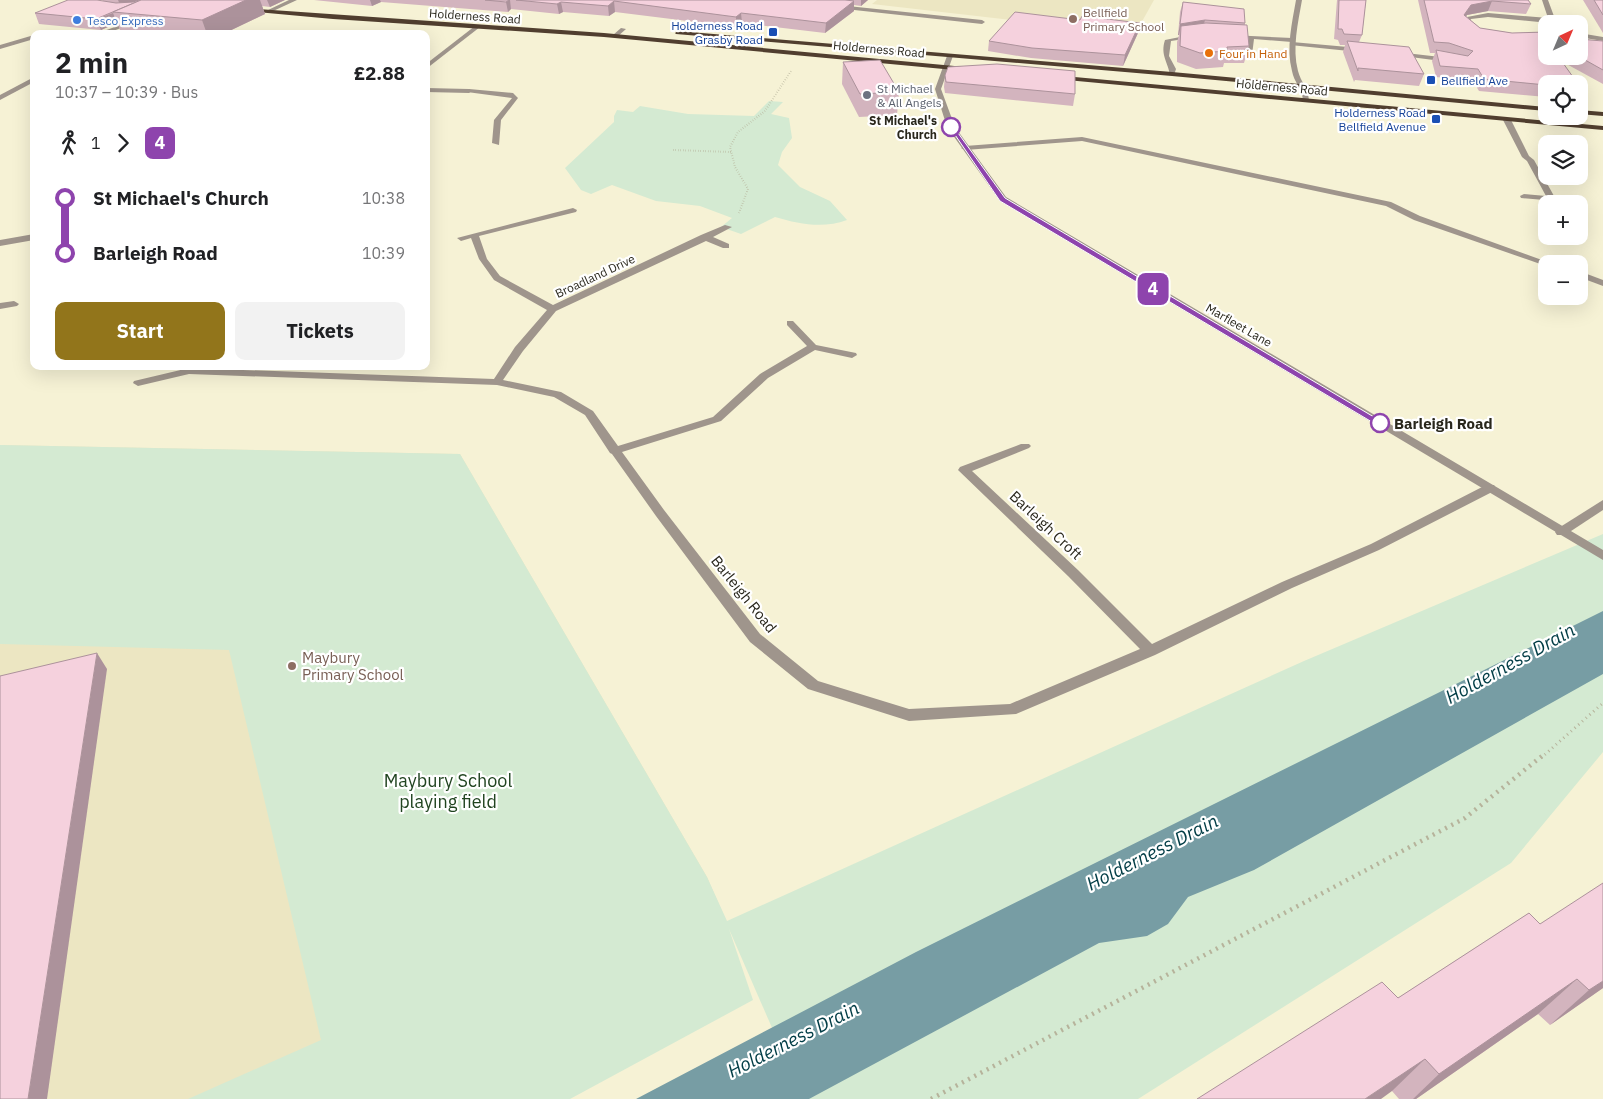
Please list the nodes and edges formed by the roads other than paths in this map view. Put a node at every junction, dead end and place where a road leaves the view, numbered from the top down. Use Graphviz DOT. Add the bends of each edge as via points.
graph roads {
  1 [pos="294,0"];
  2 [pos="1299,0"];
  3 [pos="1545,0"];
  4 [pos="281,5"];
  5 [pos="828,6"];
  6 [pos="269,11"];
  7 [pos="1551,15"];
  8 [pos="139,20"];
  9 [pos="1538,20"];
  10 [pos="982,22"];
  11 [pos="478,27"];
  12 [pos="623,29"];
  13 [pos="632,29"];
  14 [pos="110,30"];
  15 [pos="668,32"];
  16 [pos="1202,35"];
  17 [pos="1227,35"];
  18 [pos="1476,35"];
  19 [pos="615,36"];
  20 [pos="1588,36"];
  21 [pos="1251,37"];
  22 [pos="30,38"];
  23 [pos="1603,39"];
  24 [pos="1292,42"];
  25 [pos="0,47"];
  26 [pos="1367,51"];
  27 [pos="1386,53"];
  28 [pos="1249,55"];
  29 [pos="950,56"];
  30 [pos="1457,61"];
  31 [pos="430,64"];
  32 [pos="946,67"];
  33 [pos="975,70"];
  34 [pos="1172,74"];
  35 [pos="1043,76"];
  36 [pos="30,81"];
  37 [pos="1301,86"];
  38 [pos="430,90"];
  39 [pos="0,98"];
  40 [pos="1306,100"];
  41 [pos="1538,108"];
  42 [pos="1588,113"];
  43 [pos="1603,114"];
  44 [pos="1507,120"];
  45 [pos="1603,128"];
  46 [pos="496,143"];
  47 [pos="965,148"];
  48 [pos="1549,195"];
  49 [pos="1524,196"];
  50 [pos="1538,197"];
  51 [pos="573,210"];
  52 [pos="728,227"];
  53 [pos="475,236"];
  54 [pos="704,237"];
  55 [pos="30,238"];
  56 [pos="461,238"];
  57 [pos="0,243"];
  58 [pos="726,246"];
  59 [pos="1538,260"];
  60 [pos="1588,277"];
  61 [pos="1603,283"];
  62 [pos="14,304"];
  63 [pos="0,306"];
  64 [pos="553,309"];
  65 [pos="790,323"];
  66 [pos="813,347"];
  67 [pos="852,355"];
  68 [pos="186,370"];
  69 [pos="214,370"];
  70 [pos="498,382"];
  71 [pos="138,383"];
  72 [pos="1025,446"];
  73 [pos="614,451"];
  74 [pos="1490,488"];
  75 [pos="1603,504"];
  76 [pos="1561,532"];
  77 [pos="1603,556"];
  78 [pos="1150,651"];
  1 -- 4 [label="street"];
  2 -- 24 [label="street"];
  3 -- 7 [label="street"];
  4 -- 6 [label="street"];
  4 -- 6 [label="highway, Holderness Road" via="243,5"];
  4 -- 12 [label="highway, Holderness Road"];
  5 -- 10 [label="street"];
  6 -- 11 [label="highway, Holderness Road"];
  8 -- 14 [label="street"];
  9 -- 18 [label="street" via="1488,15 1469,18 1465,25"];
  11 -- 19 [label="highway, Holderness Road"];
  11 -- 31 [label="street"];
  12 -- 13 [label="highway, Holderness Road"];
  12 -- 19 [label="street"];
  15 -- 29 [label="highway, Holderness Road"];
  16 -- 34 [label="street" via="1168,40 1164,48"];
  17 -- 21 [label="street"];
  19 -- 32 [label="highway, Holderness Road"];
  20 -- 23 [label="street"];
  21 -- 24 [label="street"];
  21 -- 28 [label="street"];
  22 -- 25 [label="street"];
  24 -- 26 [label="street"];
  24 -- 37 [label="street" via="1297,81"];
  27 -- 30 [label="street"];
  29 -- 32 [label="street, Marfleet Lane"];
  29 -- 34 [label="highway, Holderness Road"];
  32 -- 33 [label="highway, Holderness Road"];
  32 -- 47 [label="street, Marfleet Lane" via="938,89 951,127"];
  34 -- 37 [label="highway, Holderness Road"];
  35 -- 40 [label="highway, Holderness Road"];
  36 -- 39 [label="street"];
  37 -- 40 [label="street"];
  37 -- 41 [label="highway, Holderness Road"];
  38 -- 46 [label="street" via="513,95 515,98 511,105 498,115"];
  40 -- 44 [label="highway, Holderness Road"];
  42 -- 43 [label="highway"];
  44 -- 45 [label="highway, Holderness Road"];
  44 -- 48 [label="street"];
  47 -- 59 [label="street" via="1082,139 1388,204 1418,218"];
  47 -- 74 [label="street, Marfleet Lane" via="1002,199"];
  49 -- 50 [label="street"];
  51 -- 53 [label="street"];
  52 -- 54 [label="street, Broadland Drive"];
  53 -- 56 [label="street"];
  53 -- 64 [label="street" via="483,259 497,278"];
  54 -- 58 [label="street"];
  54 -- 64 [label="street, Broadland Drive"];
  55 -- 57 [label="street"];
  60 -- 61 [label="street"];
  62 -- 63 [label="street"];
  64 -- 70 [label="street, Broadland Drive" via="519,349"];
  65 -- 66 [label="street"];
  66 -- 67 [label="street"];
  66 -- 73 [label="street" via="764,376 717,419"];
  68 -- 71 [label="street, Barleigh Road"];
  69 -- 70 [label="street, Barleigh Road"];
  70 -- 73 [label="street, Barleigh Road" via="557,394 589,413"];
  72 -- 78 [label="street, Barleigh Croft" via="964,470"];
  73 -- 78 [label="street, Barleigh Road" via="755,638 813,685 909,715 1011,710"];
  74 -- 76 [label="street, Marfleet Lane"];
  74 -- 78 [label="street, Barleigh Road" via="1374,548"];
  75 -- 76 [label="street"];
  76 -- 77 [label="street, Marfleet Lane"];
}
